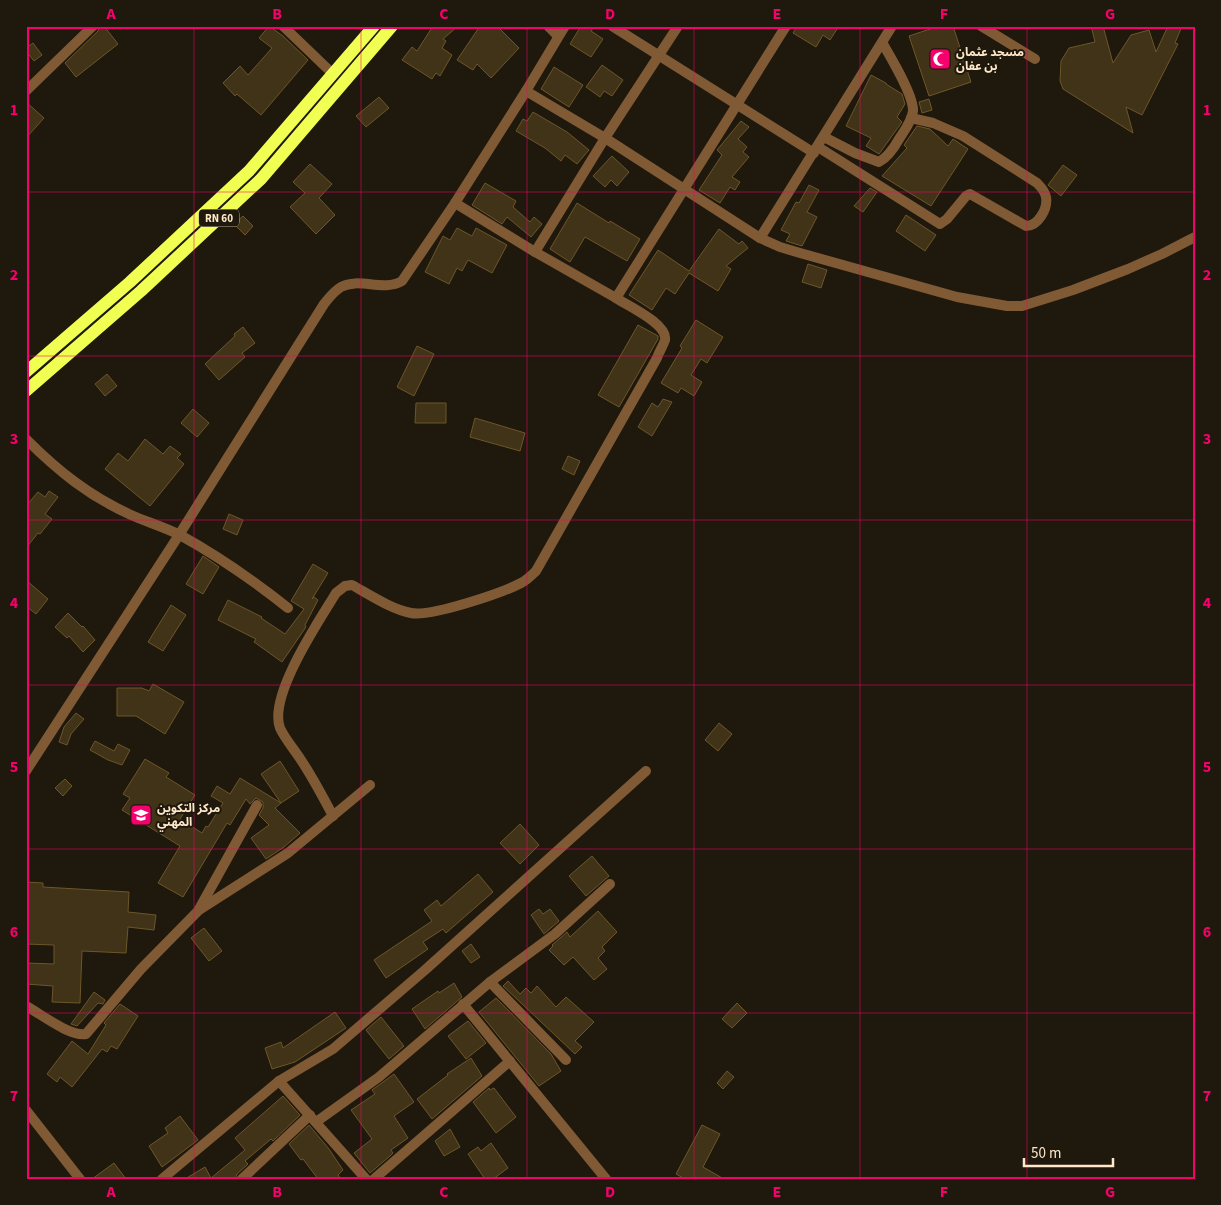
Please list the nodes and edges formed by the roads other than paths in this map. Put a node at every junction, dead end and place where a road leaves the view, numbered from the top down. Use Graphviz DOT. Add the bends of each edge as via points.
graph roads {
  1 [pos="93,26"];
  2 [pos="283,26"];
  3 [pos="374,26"];
  4 [pos="392,26"];
  5 [pos="548,26"];
  6 [pos="564,26"];
  7 [pos="612,26"];
  8 [pos="678,26"];
  9 [pos="786,26"];
  10 [pos="892,26"];
  11 [pos="981,26"];
  12 [pos="558,36"];
  13 [pos="883,44"];
  14 [pos="659,55"];
  15 [pos="1035,59"];
  16 [pos="333,74"];
  17 [pos="26,90"];
  18 [pos="526,91"];
  19 [pos="737,104"];
  20 [pos="911,118"];
  21 [pos="824,137"];
  22 [pos="605,138"];
  23 [pos="816,150"];
  24 [pos="685,190"];
  25 [pos="455,203"];
  26 [pos="1195,236"];
  27 [pos="760,238"];
  28 [pos="535,252"];
  29 [pos="616,298"];
  30 [pos="26,372"];
  31 [pos="26,391"];
  32 [pos="26,439"];
  33 [pos="179,535"];
  34 [pos="288,608"];
  35 [pos="646,771"];
  36 [pos="26,772"];
  37 [pos="370,785"];
  38 [pos="256,805"];
  39 [pos="334,816"];
  40 [pos="610,884"];
  41 [pos="198,911"];
  42 [pos="490,982"];
  43 [pos="463,1004"];
  44 [pos="26,1006"];
  45 [pos="566,1060"];
  46 [pos="510,1062"];
  47 [pos="279,1081"];
  48 [pos="26,1110"];
  49 [pos="313,1119"];
  50 [pos="80,1179"];
  51 [pos="162,1179"];
  52 [pos="242,1179"];
  53 [pos="366,1179"];
  54 [pos="374,1179"];
  55 [pos="606,1179"];
  1 -- 17 [label="street"];
  2 -- 16 [label="street"];
  3 -- 16 [label="main road, RN 60"];
  4 -- 31 [label="main road, RN 60" via="261,179 141,291"];
  5 -- 12 [label="street"];
  6 -- 12 [label="street"];
  7 -- 14 [label="street"];
  8 -- 14 [label="street"];
  9 -- 19 [label="street"];
  10 -- 13 [label="street"];
  11 -- 15 [label="street"];
  12 -- 18 [label="street"];
  13 -- 20 [label="street" via="912,104"];
  13 -- 21 [label="street"];
  14 -- 19 [label="street"];
  14 -- 22 [label="street"];
  16 -- 30 [label="main road, RN 60" via="249,171 130,282"];
  18 -- 22 [label="street"];
  18 -- 25 [label="street"];
  19 -- 23 [label="street"];
  19 -- 24 [label="street"];
  20 -- 21 [label="street" via="894,147 879,162"];
  20 -- 23 [label="street" via="963,136 1037,183 1046,201 1037,222 1026,226 970,194 940,224"];
  21 -- 23 [label="street"];
  22 -- 24 [label="street"];
  22 -- 28 [label="street"];
  23 -- 27 [label="street"];
  24 -- 27 [label="street"];
  24 -- 29 [label="street"];
  25 -- 28 [label="street"];
  25 -- 33 [label="street" via="402,281 391,286 346,285 324,304"];
  26 -- 27 [label="street" via="1128,269 1022,306 957,297 786,249"];
  28 -- 29 [label="street"];
  29 -- 39 [label="street" via="657,324 663,331 664,340 572,509 530,578 501,592 420,614 394,607 352,585 345,586 336,593 304,647 283,693 278,721"];
  32 -- 33 [label="street" via="92,495"];
  33 -- 34 [label="street" via="248,577"];
  33 -- 36 [label="street"];
  35 -- 47 [label="street" via="333,1049"];
  37 -- 39 [label="street"];
  38 -- 41 [label="street"];
  39 -- 41 [label="street" via="288,853"];
  40 -- 42 [label="street" via="555,934"];
  41 -- 44 [label="street" via="141,969 86,1034 68,1030"];
  42 -- 43 [label="street"];
  42 -- 45 [label="street"];
  43 -- 46 [label="street"];
  43 -- 49 [label="street" via="379,1077"];
  46 -- 54 [label="street"];
  46 -- 55 [label="street"];
  47 -- 49 [label="street"];
  47 -- 51 [label="street"];
  48 -- 50 [label="street"];
  49 -- 52 [label="street"];
  49 -- 53 [label="street"];
}
